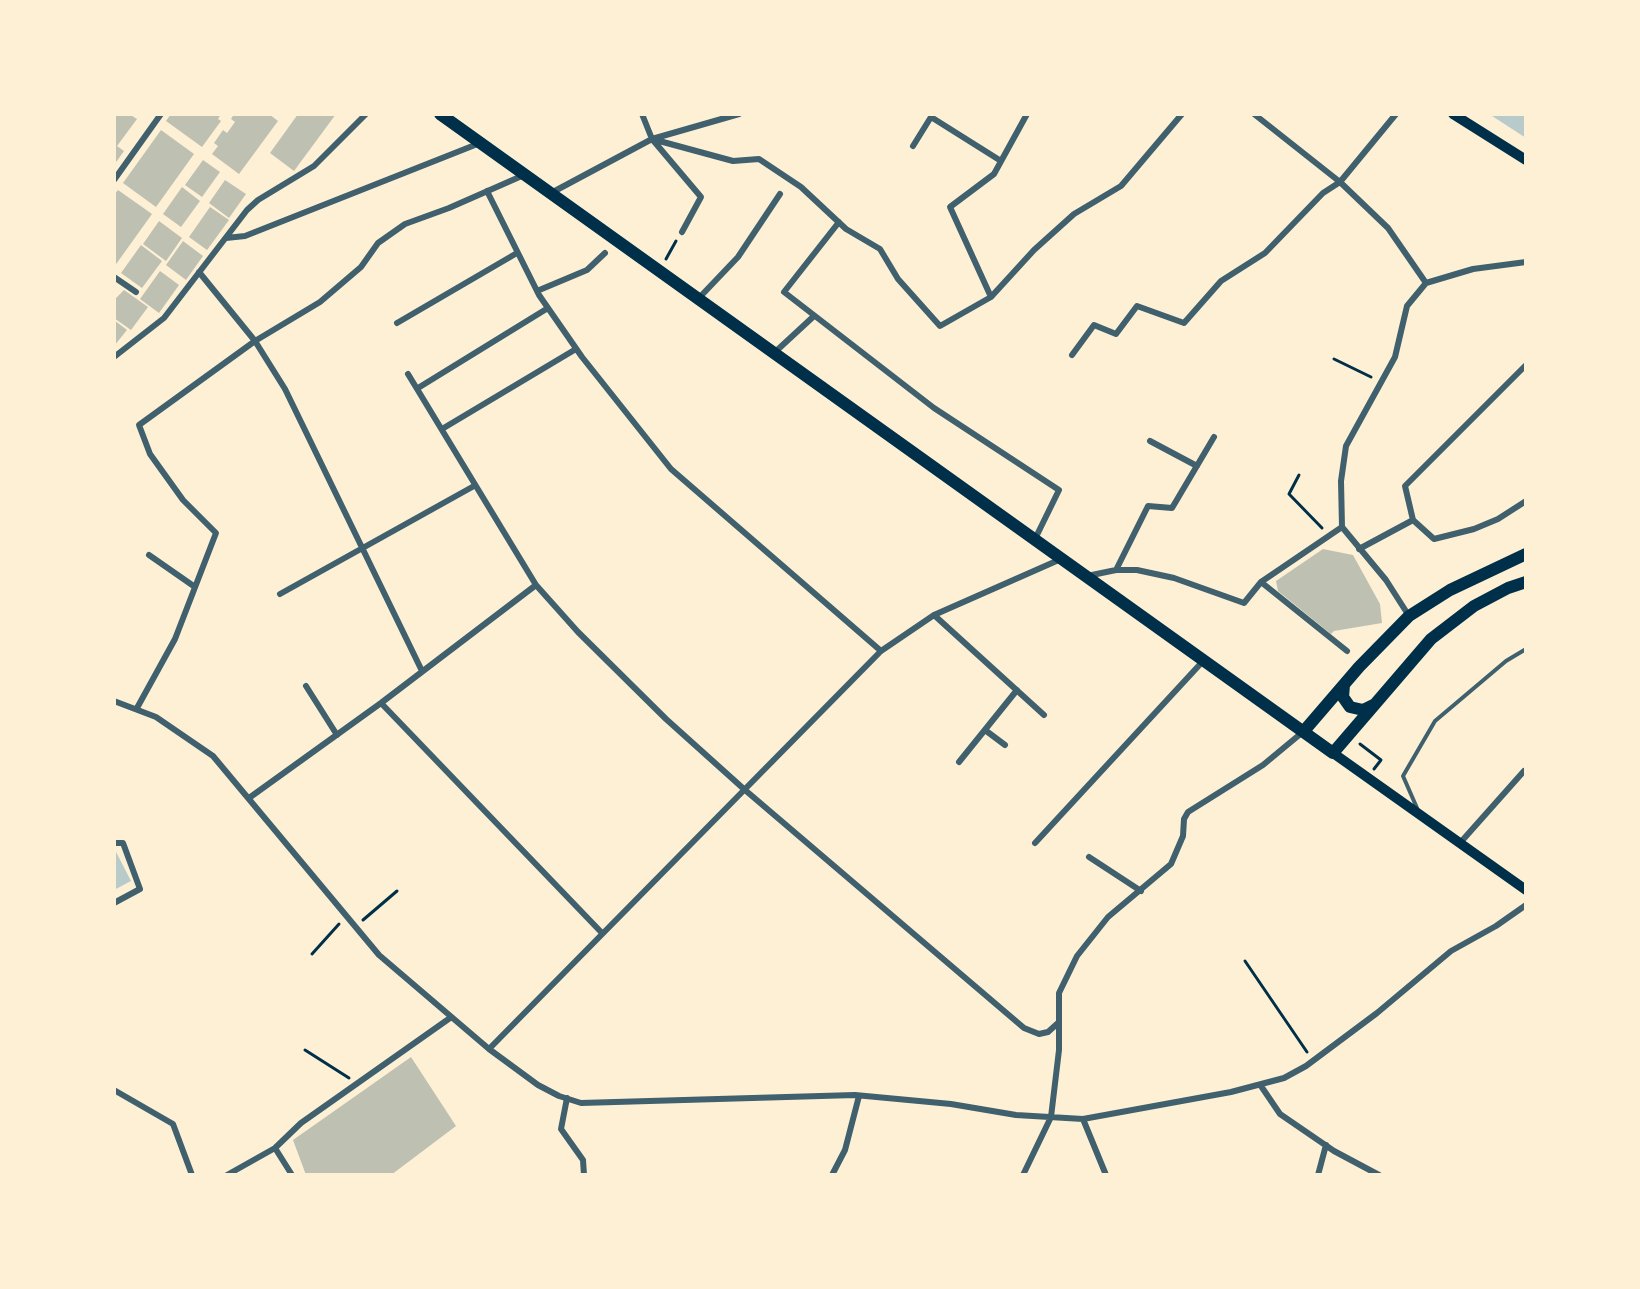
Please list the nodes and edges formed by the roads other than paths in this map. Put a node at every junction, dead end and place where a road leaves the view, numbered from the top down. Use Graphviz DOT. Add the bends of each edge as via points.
graph roads {
  1 [pos="161,114"];
  2 [pos="366,114"];
  3 [pos="440,114"];
  4 [pos="642,114"];
  5 [pos="739,114"];
  6 [pos="1027,114"];
  7 [pos="1182,114"];
  8 [pos="1254,114"];
  9 [pos="1396,114"];
  10 [pos="1453,114"];
  11 [pos="652,139"];
  12 [pos="480,143"];
  13 [pos="913,146"];
  14 [pos="1526,160"];
  15 [pos="1001,161"];
  16 [pos="525,175"];
  17 [pos="114,180"];
  18 [pos="1340,182"];
  19 [pos="487,191"];
  20 [pos="550,193"];
  21 [pos="780,194"];
  22 [pos="839,222"];
  23 [pos="682,232"];
  24 [pos="226,238"];
  25 [pos="517,253"];
  26 [pos="605,253"];
  27 [pos="1526,262"];
  28 [pos="200,272"];
  29 [pos="114,277"];
  30 [pos="1426,284"];
  31 [pos="537,291"];
  32 [pos="136,292"];
  33 [pos="991,297"];
  34 [pos="698,298"];
  35 [pos="548,308"];
  36 [pos="814,316"];
  37 [pos="397,323"];
  38 [pos="255,341"];
  39 [pos="576,349"];
  40 [pos="774,353"];
  41 [pos="1072,355"];
  42 [pos="114,357"];
  43 [pos="1526,365"];
  44 [pos="408,374"];
  45 [pos="417,388"];
  46 [pos="442,429"];
  47 [pos="1214,437"];
  48 [pos="1150,441"];
  49 [pos="1197,466"];
  50 [pos="474,486"];
  51 [pos="1526,501"];
  52 [pos="1413,520"];
  53 [pos="1342,527"];
  54 [pos="1035,539"];
  55 [pos="362,548"];
  56 [pos="1359,549"];
  57 [pos="1526,554"];
  58 [pos="149,555"];
  59 [pos="1062,559"];
  60 [pos="1116,570"];
  61 [pos="1086,576"];
  62 [pos="1261,582"];
  63 [pos="1526,582"];
  64 [pos="536,585"];
  65 [pos="195,588"];
  66 [pos="280,594"];
  67 [pos="934,615"];
  68 [pos="1409,616"];
  69 [pos="1526,649"];
  70 [pos="881,651"];
  71 [pos="1347,651"];
  72 [pos="1204,660"];
  73 [pos="422,671"];
  74 [pos="1344,685"];
  75 [pos="306,686"];
  76 [pos="1017,690"];
  77 [pos="114,701"];
  78 [pos="381,703"];
  79 [pos="1374,704"];
  80 [pos="136,708"];
  81 [pos="1044,715"];
  82 [pos="985,730"];
  83 [pos="1304,731"];
  84 [pos="337,735"];
  85 [pos="1005,745"];
  86 [pos="1333,753"];
  87 [pos="959,762"];
  88 [pos="1524,771"];
  89 [pos="745,790"];
  90 [pos="249,798"];
  91 [pos="1419,814"];
  92 [pos="114,843"];
  93 [pos="1035,843"];
  94 [pos="1460,843"];
  95 [pos="1089,857"];
  96 [pos="1526,890"];
  97 [pos="1141,891"];
  98 [pos="114,903"];
  99 [pos="1526,905"];
  100 [pos="603,933"];
  101 [pos="450,1018"];
  102 [pos="1058,1023"];
  103 [pos="489,1049"];
  104 [pos="1262,1086"];
  105 [pos="114,1090"];
  106 [pos="859,1096"];
  107 [pos="567,1098"];
  108 [pos="1051,1117"];
  109 [pos="1083,1119"];
  110 [pos="1326,1145"];
  111 [pos="275,1148"];
  112 [pos="192,1175"];
  113 [pos="227,1175"];
  114 [pos="292,1175"];
  115 [pos="584,1175"];
  116 [pos="832,1175"];
  117 [pos="1023,1175"];
  118 [pos="1106,1175"];
  119 [pos="1318,1175"];
  120 [pos="1379,1175"];
  1 -- 17 [label="street"];
  2 -- 24 [label="street" via="314,166 258,200"];
  3 -- 12 [label="main road"];
  4 -- 11 [label="street"];
  5 -- 11 [label="street"];
  6 -- 15 [label="street"];
  7 -- 33 [label="street" via="1121,186 1074,214"];
  8 -- 18 [label="street"];
  9 -- 18 [label="street"];
  10 -- 14 [label="main road"];
  11 -- 20 [label="street"];
  11 -- 22 [label="street" via="733,161 759,159 801,187"];
  11 -- 23 [label="street" via="701,197"];
  12 -- 16 [label="main road"];
  12 -- 24 [label="street" via="245,236"];
  13 -- 15 [label="street" via="931,117"];
  15 -- 33 [label="street" via="994,174 950,207"];
  16 -- 19 [label="street"];
  16 -- 20 [label="main road"];
  18 -- 30 [label="street" via="1388,228"];
  18 -- 41 [label="street" via="1323,193 1265,253 1221,281 1184,323 1137,306 1116,334 1094,325"];
  19 -- 25 [label="street"];
  19 -- 38 [label="street" via="405,224 378,243 361,267 320,302"];
  20 -- 34 [label="main road"];
  21 -- 34 [label="street" via="738,257"];
  22 -- 33 [label="street" via="880,249 898,279 940,326"];
  22 -- 36 [label="street" via="784,292"];
  24 -- 28 [label="street"];
  25 -- 31 [label="street"];
  25 -- 37 [label="street"];
  26 -- 31 [label="street" via="587,270"];
  27 -- 30 [label="street" via="1473,268"];
  28 -- 38 [label="street"];
  28 -- 42 [label="street" via="164,318"];
  29 -- 32 [label="street"];
  30 -- 53 [label="street" via="1407,306 1395,357 1346,446 1341,481"];
  31 -- 35 [label="street"];
  34 -- 40 [label="main road"];
  35 -- 39 [label="street"];
  35 -- 45 [label="street"];
  36 -- 40 [label="street"];
  36 -- 54 [label="street" via="934,408 1059,490"];
  38 -- 55 [label="street" via="285,388"];
  38 -- 65 [label="street" via="139,425 150,454 183,500 216,533"];
  39 -- 46 [label="street"];
  39 -- 70 [label="street" via="671,469"];
  40 -- 54 [label="main road"];
  43 -- 52 [label="street" via="1406,486"];
  44 -- 45 [label="street"];
  45 -- 46 [label="street"];
  46 -- 50 [label="street"];
  47 -- 49 [label="street"];
  48 -- 49 [label="street"];
  49 -- 60 [label="street" via="1172,508 1148,506"];
  50 -- 55 [label="street"];
  50 -- 64 [label="street"];
  51 -- 52 [label="street" via="1482,526 1434,539"];
  52 -- 56 [label="street"];
  53 -- 56 [label="street"];
  53 -- 62 [label="street"];
  54 -- 59 [label="main road"];
  55 -- 66 [label="street"];
  55 -- 73 [label="street"];
  56 -- 68 [label="street" via="1386,580"];
  57 -- 68 [label="main road" via="1450,590"];
  58 -- 65 [label="street"];
  59 -- 61 [label="main road"];
  59 -- 67 [label="street"];
  60 -- 61 [label="street"];
  60 -- 62 [label="street" via="1174,578 1244,603"];
  61 -- 72 [label="main road"];
  62 -- 71 [label="street"];
  63 -- 79 [label="main road" via="1474,606 1444,628"];
  64 -- 73 [label="street"];
  64 -- 89 [label="street" via="666,719"];
  65 -- 80 [label="street" via="175,639"];
  67 -- 70 [label="street"];
  67 -- 76 [label="street"];
  68 -- 74 [label="main road"];
  69 -- 91 [label="lane" via="1435,721 1403,776"];
  70 -- 89 [label="street"];
  72 -- 83 [label="main road"];
  72 -- 93 [label="street"];
  73 -- 78 [label="street"];
  74 -- 79 [label="main road" via="1343,697 1350,707 1363,710"];
  74 -- 83 [label="main road"];
  75 -- 84 [label="street"];
  76 -- 81 [label="street"];
  76 -- 82 [label="street"];
  77 -- 80 [label="street"];
  78 -- 84 [label="street"];
  78 -- 100 [label="street"];
  79 -- 86 [label="main road"];
  80 -- 90 [label="street" via="213,756"];
  82 -- 85 [label="street"];
  82 -- 87 [label="street"];
  83 -- 86 [label="main road"];
  83 -- 97 [label="street" via="1263,765 1188,812 1183,836 1170,864"];
  84 -- 90 [label="street"];
  86 -- 91 [label="main road"];
  88 -- 94 [label="street"];
  89 -- 100 [label="street"];
  89 -- 102 [label="street" via="1024,1028 1039,1034"];
  90 -- 101 [label="street" via="379,955"];
  91 -- 94 [label="main road"];
  92 -- 98 [label="street" via="123,843 140,889"];
  94 -- 96 [label="main road"];
  95 -- 97 [label="street"];
  97 -- 102 [label="street" via="1108,916 1077,956 1059,993"];
  99 -- 104 [label="street" via="1450,951 1313,1061"];
  100 -- 103 [label="street"];
  101 -- 103 [label="street"];
  101 -- 111 [label="street" via="301,1123"];
  102 -- 108 [label="street" via="1059,1050"];
  103 -- 107 [label="street" via="538,1085"];
  104 -- 109 [label="street"];
  104 -- 110 [label="street" via="1280,1114"];
  105 -- 112 [label="street" via="173,1124"];
  106 -- 107 [label="street" via="604,1104"];
  106 -- 108 [label="street"];
  106 -- 116 [label="street" via="845,1150"];
  107 -- 115 [label="street" via="561,1129 583,1160"];
  108 -- 109 [label="street"];
  108 -- 117 [label="street"];
  109 -- 118 [label="street"];
  110 -- 119 [label="street"];
  110 -- 120 [label="street"];
  111 -- 113 [label="street"];
  111 -- 114 [label="street"];
}
